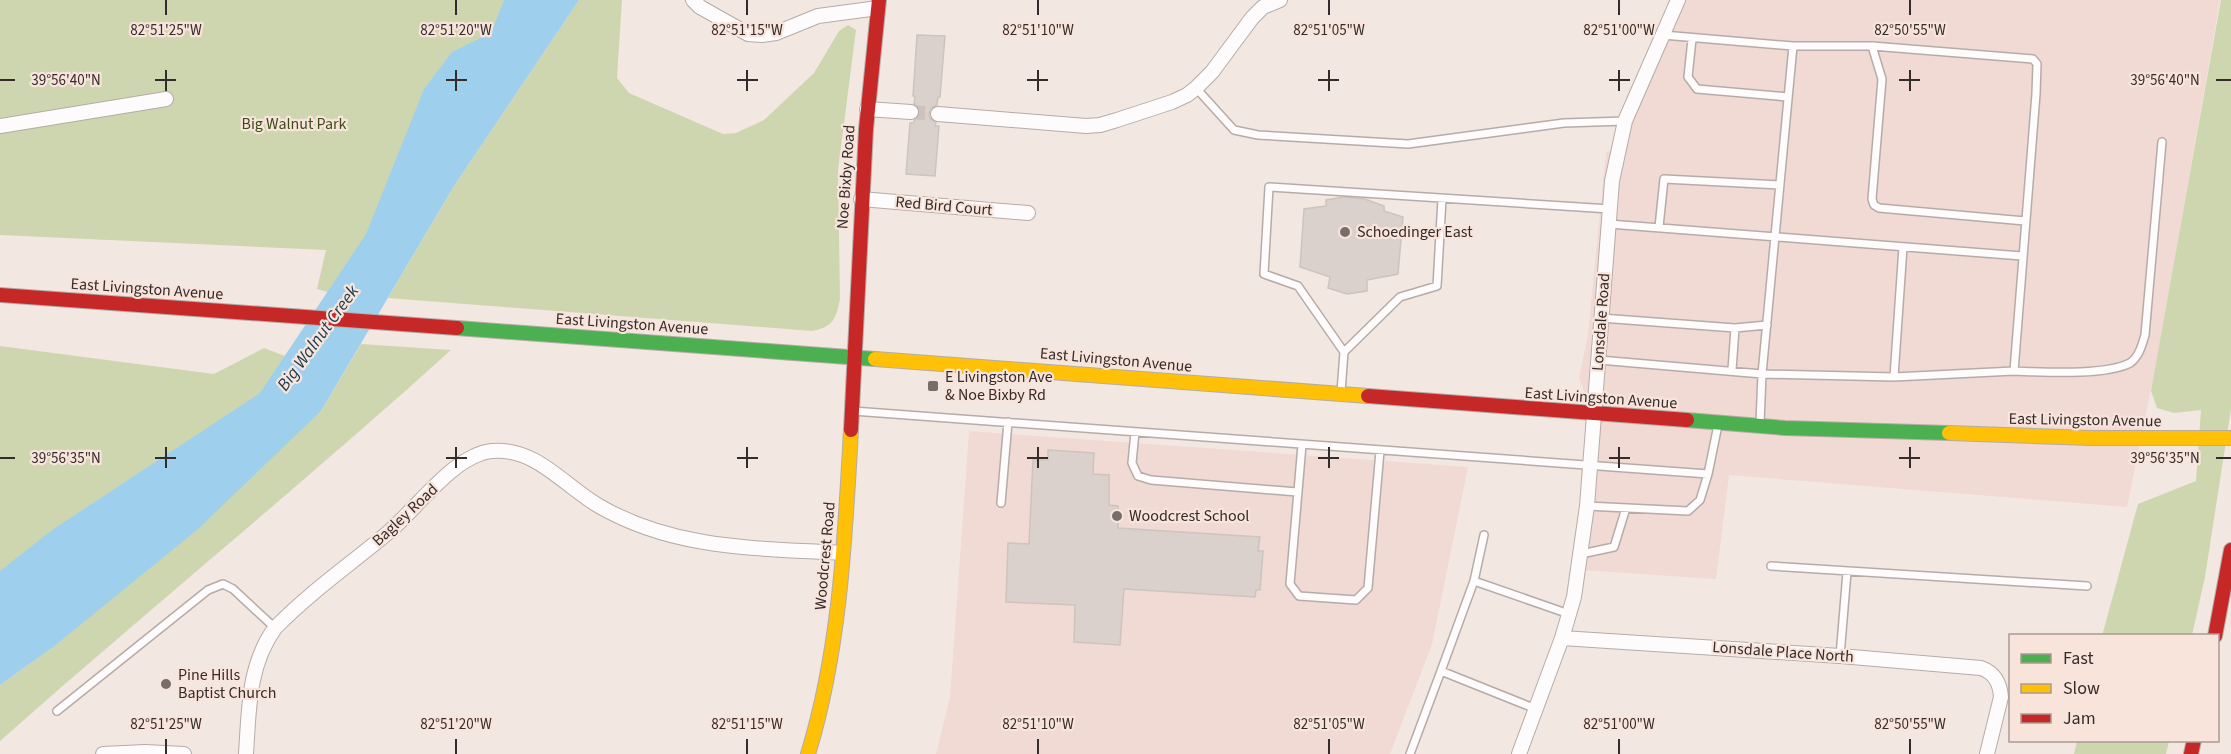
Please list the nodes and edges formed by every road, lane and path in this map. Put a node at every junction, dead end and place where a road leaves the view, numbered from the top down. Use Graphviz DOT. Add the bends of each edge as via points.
graph roads {
  1 [pos="693,0"];
  2 [pos="1280,0"];
  3 [pos="1678,0"];
  4 [pos="878,4"];
  5 [pos="1663,34"];
  6 [pos="1692,39"];
  7 [pos="1792,46"];
  8 [pos="1872,46"];
  9 [pos="1197,88"];
  10 [pos="1788,97"];
  11 [pos="166,99"];
  12 [pos="867,109"];
  13 [pos="911,112"];
  14 [pos="938,114"];
  15 [pos="1625,121"];
  16 [pos="0,126"];
  17 [pos="2162,142"];
  18 [pos="1780,185"];
  19 [pos="861,199"];
  20 [pos="1442,199"];
  21 [pos="1610,209"];
  22 [pos="1028,213"];
  23 [pos="2025,221"];
  24 [pos="1609,224"];
  25 [pos="1659,227"];
  26 [pos="1775,236"];
  27 [pos="1903,247"];
  28 [pos="2022,256"];
  29 [pos="0,295"];
  30 [pos="1602,318"];
  31 [pos="1767,325"];
  32 [pos="1736,328"];
  33 [pos="1344,352"];
  34 [pos="855,357"];
  35 [pos="1599,360"];
  36 [pos="1732,370"];
  37 [pos="2014,371"];
  38 [pos="1762,374"];
  39 [pos="1894,377"];
  40 [pos="1341,395"];
  41 [pos="853,411"];
  42 [pos="1594,414"];
  43 [pos="1008,422"];
  44 [pos="1719,423"];
  45 [pos="1760,426"];
  46 [pos="1135,432"];
  47 [pos="2231,438"];
  48 [pos="1302,445"];
  49 [pos="1380,451"];
  50 [pos="1590,465"];
  51 [pos="1708,474"];
  52 [pos="1297,492"];
  53 [pos="1000,502"];
  54 [pos="1587,506"];
  55 [pos="1626,508"];
  56 [pos="1484,535"];
  57 [pos="2231,550"];
  58 [pos="842,553"];
  59 [pos="1581,554"];
  60 [pos="1771,566"];
  61 [pos="1847,572"];
  62 [pos="1474,581"];
  63 [pos="2087,586"];
  64 [pos="1569,614"];
  65 [pos="275,628"];
  66 [pos="2215,634"];
  67 [pos="1562,638"];
  68 [pos="1840,656"];
  69 [pos="1441,671"];
  70 [pos="1536,709"];
  71 [pos="57,711"];
  72 [pos="103,754"];
  73 [pos="184,754"];
  74 [pos="246,754"];
  75 [pos="808,754"];
  76 [pos="1410,754"];
  77 [pos="1519,754"];
  78 [pos="1987,754"];
  1 -- 4 [label="street" via="748,34 762,35 818,16"];
  2 -- 9 [label="street" via="1263,7 1252,18"];
  3 -- 5 [label="street, Lonsdale Road"];
  4 -- 12 [label="main road, Noe Bixby Road"];
  5 -- 6 [label="lane"];
  5 -- 15 [label="street, Lonsdale Road"];
  6 -- 7 [label="lane"];
  6 -- 10 [label="lane" via="1688,77 1697,89"];
  7 -- 8 [label="lane"];
  7 -- 10 [label="lane"];
  8 -- 23 [label="lane" via="1882,79 1874,205"];
  8 -- 23 [label="lane" via="2028,57 2035,61 2038,70"];
  9 -- 14 [label="street" via="1172,102 1100,125"];
  9 -- 15 [label="lane" via="1234,130 1258,135 1408,144 1564,123"];
  10 -- 18 [label="lane"];
  11 -- 16 [label="street"];
  12 -- 13 [label="street"];
  12 -- 19 [label="main road, Noe Bixby Road"];
  15 -- 21 [label="street, Lonsdale Road"];
  17 -- 37 [label="lane" via="2145,335 2140,351 2131,362 2106,370"];
  18 -- 25 [label="lane" via="1664,179"];
  18 -- 26 [label="lane"];
  19 -- 22 [label="street, Red Bird Court"];
  19 -- 34 [label="main road, Noe Bixby Road"];
  20 -- 21 [label="lane"];
  20 -- 33 [label="lane" via="1437,286 1400,297"];
  20 -- 33 [label="lane" via="1269,187 1264,274 1298,286"];
  21 -- 24 [label="street, Lonsdale Road"];
  23 -- 28 [label="lane"];
  24 -- 25 [label="lane"];
  24 -- 30 [label="street, Lonsdale Road"];
  25 -- 26 [label="lane"];
  26 -- 27 [label="lane"];
  26 -- 31 [label="lane"];
  27 -- 28 [label="lane"];
  27 -- 39 [label="lane"];
  28 -- 37 [label="lane"];
  29 -- 34 [label="main road, East Livingston Avenue"];
  30 -- 32 [label="lane"];
  30 -- 35 [label="street, Lonsdale Road"];
  31 -- 32 [label="lane"];
  31 -- 38 [label="lane"];
  32 -- 36 [label="lane"];
  33 -- 40 [label="lane"];
  34 -- 40 [label="main road, East Livingston Avenue"];
  34 -- 41 [label="main road, Woodcrest Road"];
  35 -- 36 [label="lane"];
  35 -- 42 [label="street, Lonsdale Road"];
  36 -- 38 [label="lane"];
  37 -- 39 [label="lane"];
  38 -- 39 [label="lane"];
  38 -- 45 [label="lane"];
  40 -- 42 [label="main road, East Livingston Avenue"];
  41 -- 43 [label="lane"];
  41 -- 58 [label="main road, Woodcrest Road"];
  42 -- 44 [label="main road, East Livingston Avenue"];
  42 -- 50 [label="street, Lonsdale Road"];
  43 -- 46 [label="lane"];
  43 -- 53 [label="lane"];
  44 -- 45 [label="main road, East Livingston Avenue"];
  44 -- 51 [label="lane"];
  45 -- 47 [label="main road, East Livingston Avenue" via="1938,434"];
  46 -- 48 [label="lane"];
  46 -- 52 [label="lane" via="1132,463 1138,476"];
  48 -- 49 [label="lane"];
  48 -- 52 [label="lane"];
  49 -- 50 [label="lane"];
  49 -- 52 [label="lane" via="1368,588 1356,600 1299,596 1290,584"];
  50 -- 51 [label="lane"];
  50 -- 54 [label="street, Lonsdale Road"];
  51 -- 55 [label="lane" via="1700,500 1688,511"];
  54 -- 55 [label="lane"];
  54 -- 59 [label="street, Lonsdale Road"];
  55 -- 59 [label="lane" via="1614,547"];
  56 -- 62 [label="lane"];
  57 -- 66 [label="main road"];
  58 -- 65 [label="street, Bagley Road" via="722,546 656,532 597,504 535,460 515,452 489,451 456,467 391,530"];
  58 -- 75 [label="main road, Woodcrest Road" via="834,643 819,722"];
  59 -- 64 [label="street, Lonsdale Road"];
  60 -- 61 [label="lane"];
  61 -- 63 [label="lane"];
  61 -- 68 [label="lane"];
  62 -- 64 [label="lane"];
  62 -- 69 [label="lane"];
  64 -- 67 [label="street, Lonsdale Road"];
  65 -- 71 [label="lane" via="242,596 223,584 208,590"];
  65 -- 74 [label="street, Bagley Road" via="254,671"];
  67 -- 68 [label="street, Lonsdale Place North"];
  67 -- 70 [label="street, Lonsdale Road"];
  68 -- 78 [label="street, Lonsdale Place North" via="1989,671 1999,682 2001,697"];
  69 -- 70 [label="lane"];
  69 -- 76 [label="lane"];
  70 -- 77 [label="street, Lonsdale Road"];
  72 -- 73 [label="street"];
}
